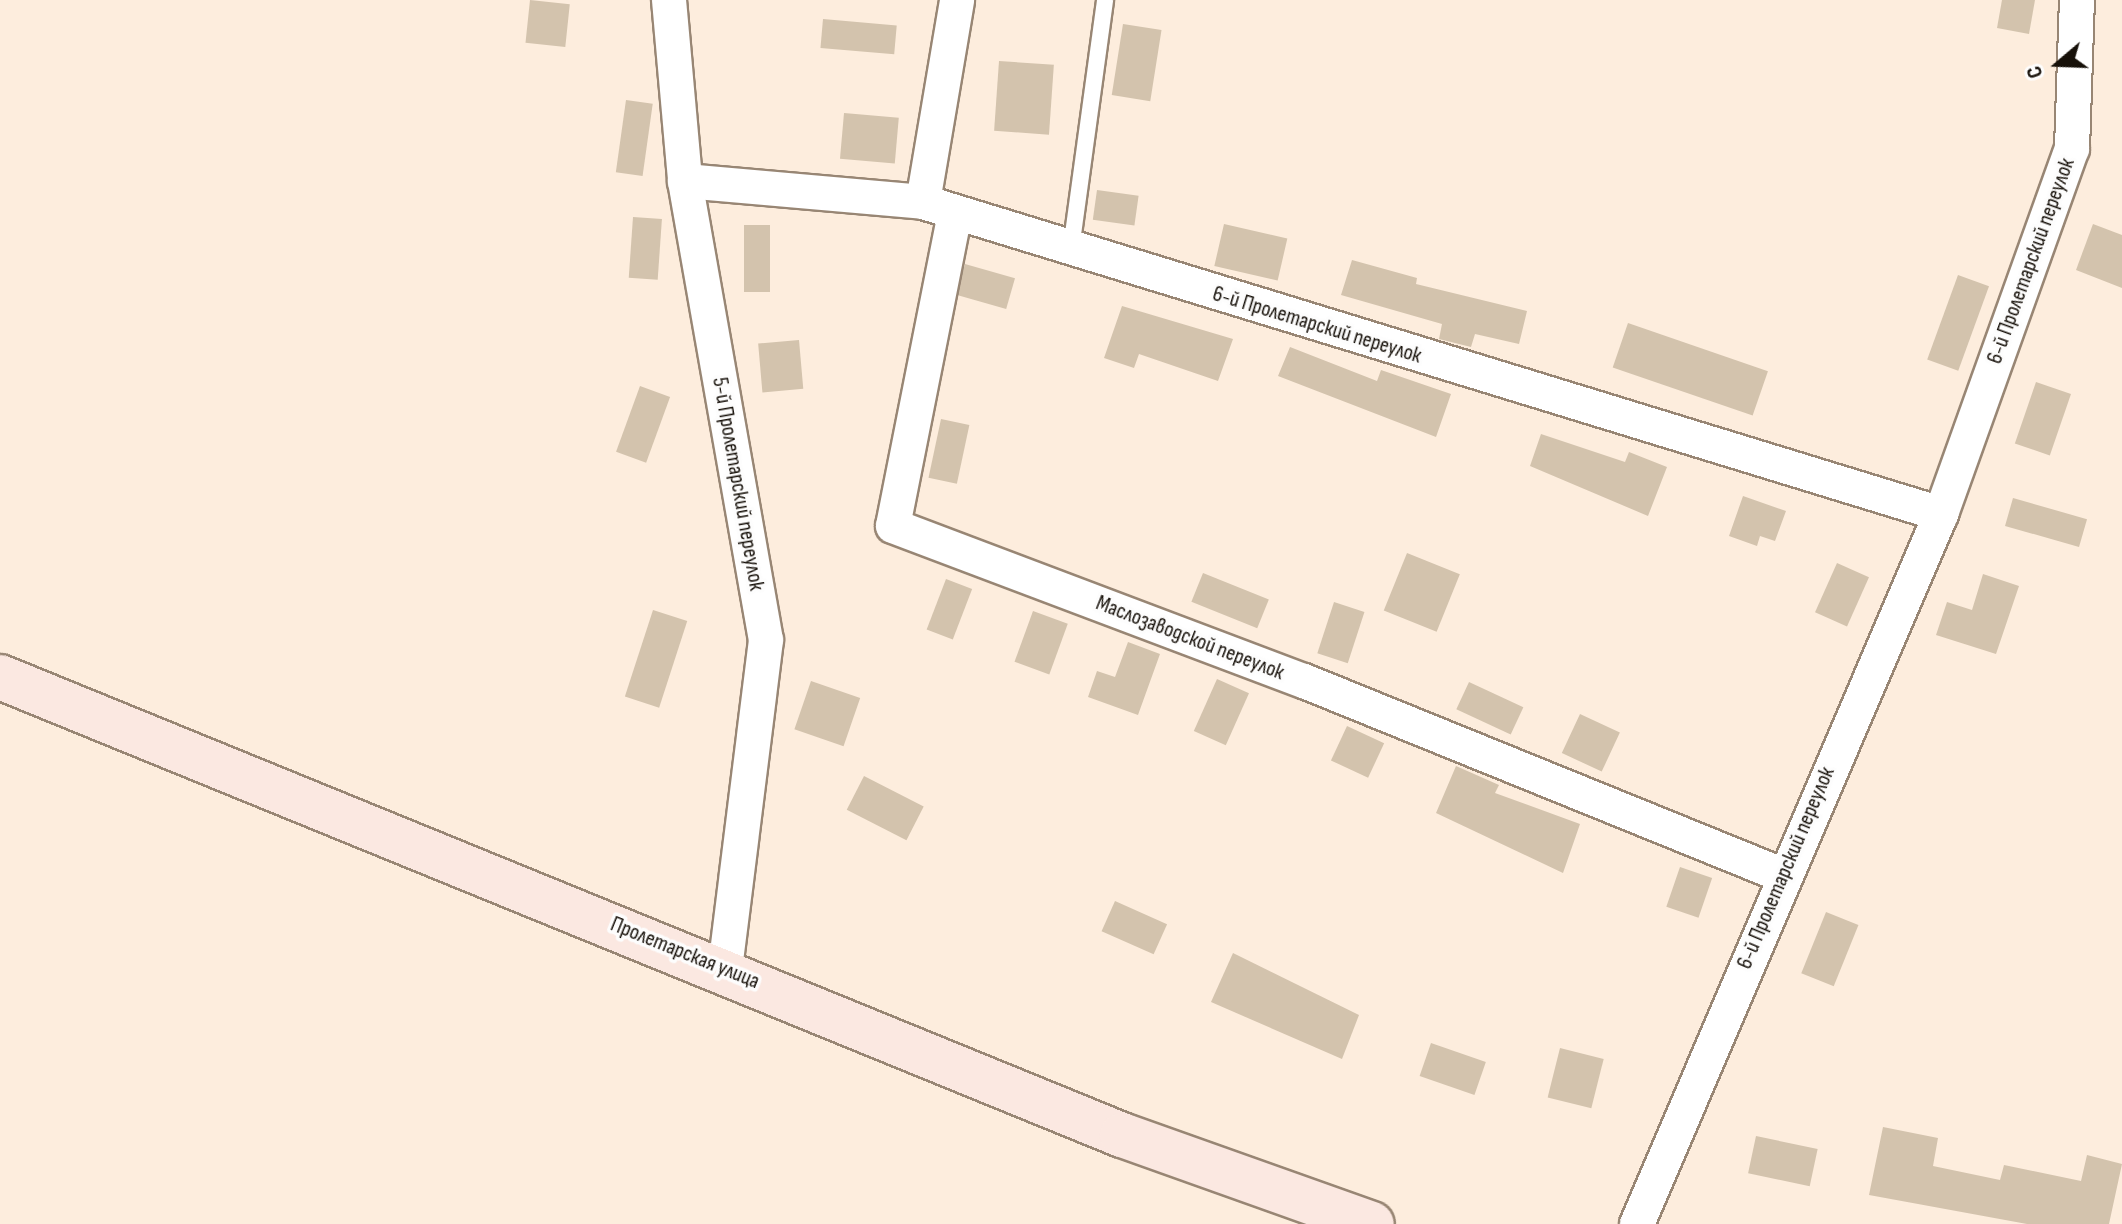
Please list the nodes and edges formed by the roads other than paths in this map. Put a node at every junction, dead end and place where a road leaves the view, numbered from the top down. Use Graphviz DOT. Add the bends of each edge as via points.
graph roads {
  1 [pos="669,0"];
  2 [pos="957,0"];
  3 [pos="1105,0"];
  4 [pos="2077,0"];
  5 [pos="685,181"];
  6 [pos="923,202"];
  7 [pos="955,213"];
  8 [pos="1071,251"];
  9 [pos="1941,514"];
  10 [pos="0,677"];
  11 [pos="1782,875"];
  12 [pos="725,969"];
  13 [pos="1372,1224"];
  14 [pos="1637,1224"];
  1 -- 5 [label="street, 5-й Пролетарский переулок"];
  2 -- 6 [label="street"];
  3 -- 8 [label="lane"];
  4 -- 9 [label="street, 6-й Пролетарский переулок" via="2072,149"];
  5 -- 6 [label="street, 6-й Пролетарский переулок"];
  5 -- 12 [label="street, 5-й Пролетарский переулок" via="766,640"];
  6 -- 7 [label="street, 6-й Пролетарский переулок"];
  7 -- 8 [label="street, 6-й Пролетарский переулок"];
  7 -- 11 [label="street, Маслозаводской переулок" via="893,526 1304,681"];
  8 -- 9 [label="street, 6-й Пролетарский переулок"];
  9 -- 11 [label="street, 6-й Пролетарский переулок"];
  10 -- 12 [label="main road, Пролетарская улица"];
  11 -- 14 [label="street, 6-й Пролетарский переулок"];
  12 -- 13 [label="main road, Пролетарская улица" via="1122,1135"];
}
